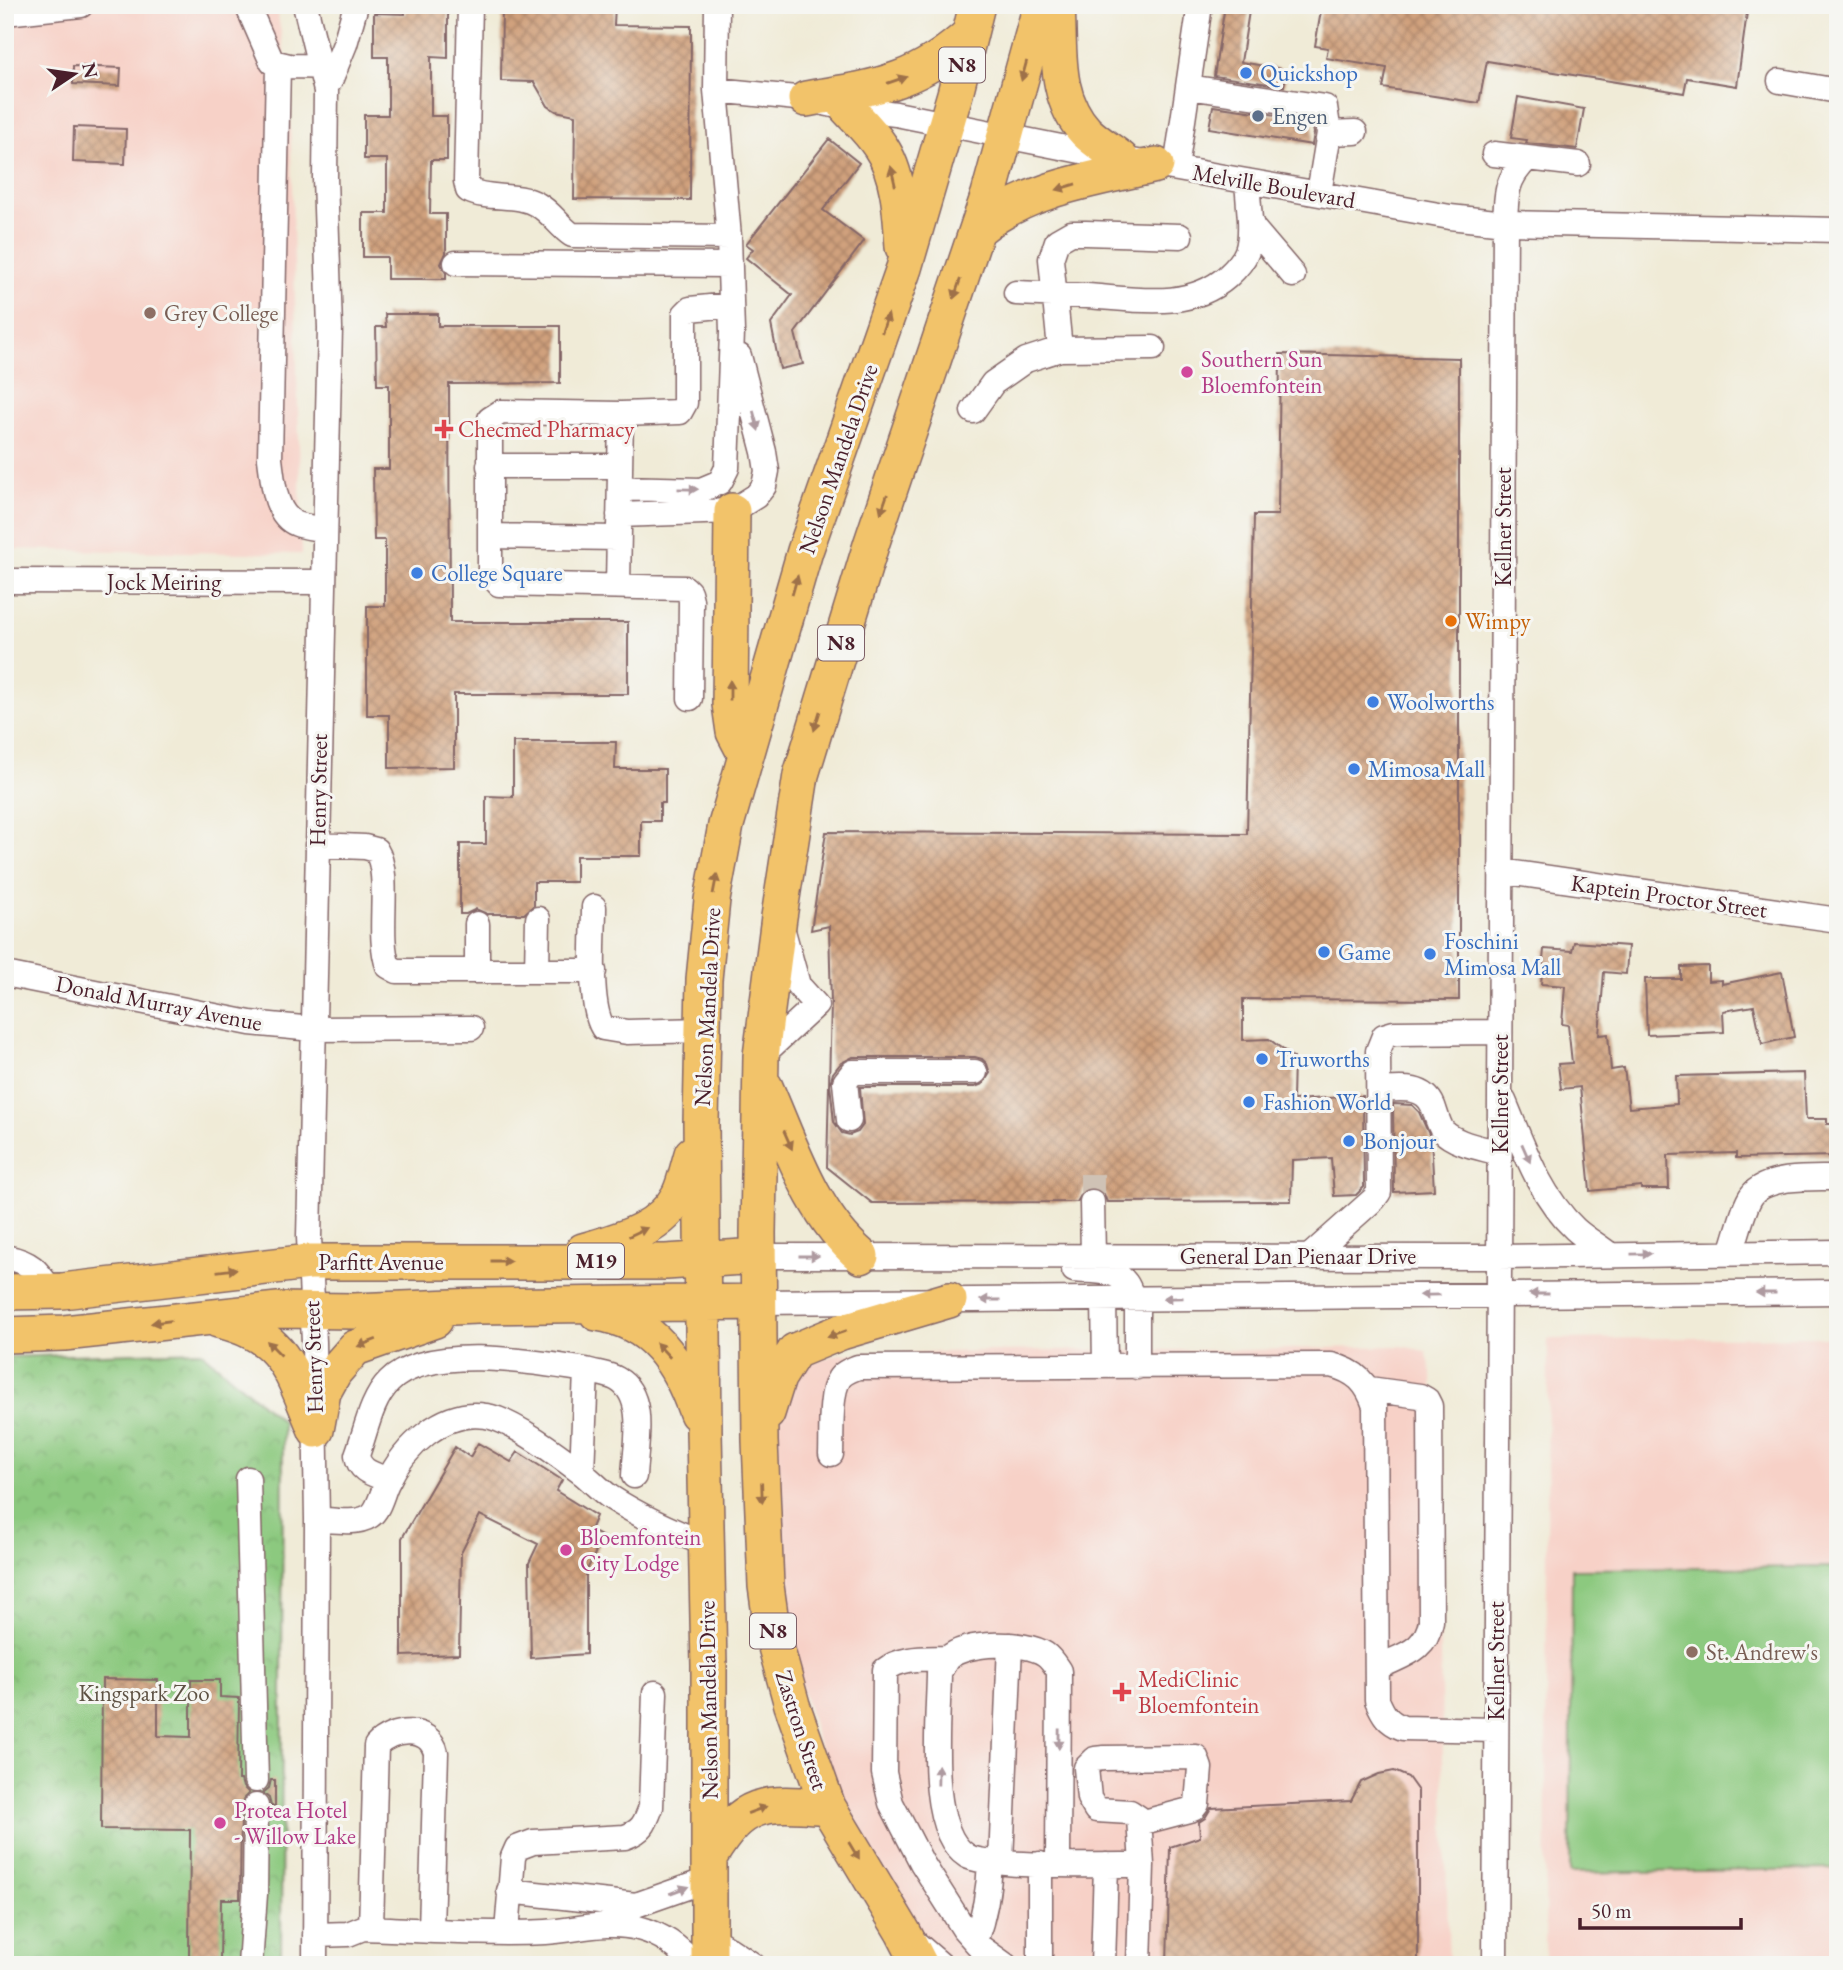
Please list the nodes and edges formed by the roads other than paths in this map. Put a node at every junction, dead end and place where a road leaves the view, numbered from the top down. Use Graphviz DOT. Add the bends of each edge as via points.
graph roads {
  1 [pos="81,5"];
  2 [pos="247,5"];
  3 [pos="305,5"];
  4 [pos="356,5"];
  5 [pos="470,5"];
  6 [pos="718,5"];
  7 [pos="1041,5"];
  8 [pos="1057,5"];
  9 [pos="1194,6"];
  10 [pos="5,13"];
  11 [pos="974,20"];
  12 [pos="278,65"];
  13 [pos="328,67"];
  14 [pos="1780,81"];
  15 [pos="1188,87"];
  16 [pos="716,90"];
  17 [pos="1838,91"];
  18 [pos="806,99"];
  19 [pos="847,108"];
  20 [pos="946,124"];
  21 [pos="1355,132"];
  22 [pos="1329,134"];
  23 [pos="1006,136"];
  24 [pos="1494,154"];
  25 [pos="1121,159"];
  26 [pos="1527,159"];
  27 [pos="1578,164"];
  28 [pos="1166,167"];
  29 [pos="1247,181"];
  30 [pos="1319,194"];
  31 [pos="1250,220"];
  32 [pos="1505,223"];
  33 [pos="978,229"];
  34 [pos="1838,230"];
  35 [pos="1180,236"];
  36 [pos="729,237"];
  37 [pos="456,263"];
  38 [pos="729,265"];
  39 [pos="904,268"];
  40 [pos="1293,275"];
  41 [pos="1016,293"];
  42 [pos="1054,295"];
  43 [pos="730,305"];
  44 [pos="732,332"];
  45 [pos="1153,348"];
  46 [pos="1060,349"];
  47 [pos="973,411"];
  48 [pos="621,414"];
  49 [pos="489,466"];
  50 [pos="620,477"];
  51 [pos="726,496"];
  52 [pos="619,526"];
  53 [pos="324,530"];
  54 [pos="490,536"];
  55 [pos="5,581"];
  56 [pos="322,582"];
  57 [pos="618,586"];
  58 [pos="690,698"];
  59 [pos="746,755"];
  60 [pos="317,845"];
  61 [pos="1501,871"];
  62 [pos="594,907"];
  63 [pos="779,917"];
  64 [pos="538,919"];
  65 [pos="1838,920"];
  66 [pos="477,924"];
  67 [pos="477,971"];
  68 [pos="537,971"];
  69 [pos="594,971"];
  70 [pos="5,974"];
  71 [pos="471,1028"];
  72 [pos="313,1029"];
  73 [pos="703,1030"];
  74 [pos="1500,1032"];
  75 [pos="761,1067"];
  76 [pos="975,1072"];
  77 [pos="1379,1090"];
  78 [pos="1500,1090"];
  79 [pos="849,1120"];
  80 [pos="701,1123"];
  81 [pos="1499,1153"];
  82 [pos="1838,1178"];
  83 [pos="1092,1202"];
  84 [pos="1838,1252"];
  85 [pos="1731,1253"];
  86 [pos="1610,1255"];
  87 [pos="758,1256"];
  88 [pos="861,1256"];
  89 [pos="980,1256"];
  90 [pos="1093,1256"];
  91 [pos="1310,1256"];
  92 [pos="5,1257"];
  93 [pos="1499,1257"];
  94 [pos="702,1260"];
  95 [pos="550,1261"];
  96 [pos="309,1262"];
  97 [pos="5,1292"];
  98 [pos="52,1292"];
  99 [pos="1838,1292"];
  100 [pos="1499,1295"];
  101 [pos="1135,1298"];
  102 [pos="1104,1299"];
  103 [pos="949,1300"];
  104 [pos="758,1302"];
  105 [pos="702,1304"];
  106 [pos="478,1306"];
  107 [pos="559,1306"];
  108 [pos="312,1311"];
  109 [pos="202,1316"];
  110 [pos="5,1335"];
  111 [pos="1105,1366"];
  112 [pos="1137,1367"];
  113 [pos="586,1370"];
  114 [pos="1369,1390"];
  115 [pos="316,1430"];
  116 [pos="704,1432"];
  117 [pos="760,1441"];
  118 [pos="831,1454"];
  119 [pos="582,1473"];
  120 [pos="634,1476"];
  121 [pos="248,1479"];
  122 [pos="388,1480"];
  123 [pos="317,1519"];
  124 [pos="706,1544"];
  125 [pos="1010,1645"];
  126 [pos="948,1658"];
  127 [pos="1377,1668"];
  128 [pos="655,1693"];
  129 [pos="1496,1730"];
  130 [pos="256,1780"];
  131 [pos="256,1806"];
  132 [pos="828,1807"];
  133 [pos="1140,1823"];
  134 [pos="996,1862"];
  135 [pos="1049,1864"];
  136 [pos="1106,1865"];
  137 [pos="1142,1865"];
  138 [pos="710,1868"];
  139 [pos="509,1891"];
  140 [pos="636,1905"];
  141 [pos="604,1925"];
  142 [pos="315,1927"];
  143 [pos="367,1928"];
  144 [pos="431,1930"];
  145 [pos="508,1932"];
  146 [pos="903,1932"];
  147 [pos="975,1941"];
  148 [pos="704,1955"];
  149 [pos="250,1965"];
  150 [pos="315,1965"];
  151 [pos="753,1965"];
  152 [pos="920,1965"];
  153 [pos="941,1965"];
  154 [pos="1005,1965"];
  155 [pos="1040,1965"];
  156 [pos="1103,1965"];
  157 [pos="1139,1965"];
  158 [pos="1495,1965"];
  1 -- 10 [label="street"];
  2 -- 12 [label="street" via="267,56"];
  3 -- 13 [label="street, Henry Street"];
  4 -- 13 [label="street"];
  5 -- 36 [label="street" via="468,190 539,205 572,235"];
  6 -- 16 [label="street"];
  7 -- 23 [label="highway, N8, one-way"];
  8 -- 25 [label="highway" via="1058,55 1067,100 1088,134"];
  9 -- 15 [label="street"];
  18 -- 11 [label="highway, one-way" via="900,81 949,53"];
  11 -- 20 [label="highway, Nelson Mandela Drive / N8"];
  12 -- 13 [label="street"];
  12 -- 53 [label="street" via="270,460 275,495 286,516 296,524"];
  13 -- 53 [label="street, Henry Street" via="325,178 330,328"];
  14 -- 17 [label="street"];
  15 -- 22 [label="street" via="1325,107"];
  15 -- 28 [label="street"];
  16 -- 18 [label="street, Melville Boulevard"];
  16 -- 36 [label="street"];
  18 -- 19 [label="street, Melville Boulevard"];
  19 -- 20 [label="street, Melville Boulevard"];
  39 -- 19 [label="highway, one-way" via="891,167 881,147"];
  20 -- 23 [label="street, Melville Boulevard"];
  20 -- 39 [label="highway, Nelson Mandela Drive / N8"];
  21 -- 22 [label="street"];
  22 -- 30 [label="street"];
  23 -- 25 [label="street, Melville Boulevard"];
  23 -- 33 [label="highway, N8"];
  24 -- 26 [label="street"];
  25 -- 28 [label="street, Melville Boulevard"];
  26 -- 27 [label="street"];
  26 -- 32 [label="street, Kellner Street" via="1511,175"];
  28 -- 29 [label="street, Melville Boulevard"];
  28 -- 33 [label="highway, one-way" via="1086,181 1020,200"];
  29 -- 30 [label="street, Melville Boulevard"];
  29 -- 31 [label="street"];
  30 -- 32 [label="street, Melville Boulevard"];
  31 -- 40 [label="street"];
  31 -- 42 [label="street" via="1251,245 1239,265 1220,283 1193,297 1151,301"];
  32 -- 34 [label="street, Melville Boulevard"];
  32 -- 61 [label="street, Kellner Street"];
  33 -- 63 [label="highway, N8, one-way" via="871,545 805,763"];
  35 -- 42 [label="street" via="1072,233 1057,241 1051,260"];
  36 -- 38 [label="street"];
  37 -- 38 [label="street"];
  38 -- 43 [label="street"];
  59 -- 39 [label="highway, Nelson Mandela Drive / N8, one-way" via="805,551"];
  41 -- 42 [label="street"];
  42 -- 46 [label="street"];
  43 -- 44 [label="street"];
  43 -- 48 [label="street" via="690,309 685,314 685,403 680,412"];
  44 -- 51 [label="street"];
  44 -- 51 [label="street, one-way" via="767,471 756,496"];
  45 -- 46 [label="street"];
  46 -- 47 [label="street" via="1026,360 993,383"];
  48 -- 49 [label="street" via="497,413 490,419"];
  48 -- 50 [label="street"];
  49 -- 50 [label="street"];
  49 -- 54 [label="street"];
  50 -- 51 [label="street, one-way"];
  50 -- 52 [label="street"];
  51 -- 52 [label="street"];
  59 -- 51 [label="highway, one-way" via="734,732 730,704"];
  52 -- 54 [label="street"];
  52 -- 57 [label="street"];
  53 -- 56 [label="street, Henry Street"];
  54 -- 57 [label="street" via="490,574 499,584"];
  55 -- 56 [label="street, Jock Meiring"];
  56 -- 60 [label="street, Henry Street"];
  57 -- 58 [label="street" via="679,586 689,592"];
  73 -- 59 [label="highway, Nelson Mandela Drive / N8, one-way" via="712,900"];
  60 -- 67 [label="street" via="376,850 380,857 383,952 388,966 397,971"];
  60 -- 72 [label="street, Henry Street"];
  61 -- 65 [label="street, Kaptein Proctor Street"];
  61 -- 74 [label="street, Kellner Street"];
  62 -- 69 [label="street"];
  63 -- 75 [label="highway, N8"];
  63 -- 75 [label="street" via="799,985 816,1005"];
  64 -- 68 [label="street"];
  66 -- 67 [label="street"];
  67 -- 68 [label="street"];
  68 -- 69 [label="street"];
  69 -- 73 [label="street" via="597,1019 603,1028 627,1032"];
  70 -- 72 [label="street, Donald Murray Avenue" via="250,1023"];
  71 -- 72 [label="street, Donald Murray Avenue"];
  72 -- 96 [label="street, Henry Street"];
  73 -- 80 [label="highway, Nelson Mandela Drive / N8"];
  74 -- 77 [label="street" via="1384,1036 1378,1051"];
  74 -- 78 [label="street, Kellner Street"];
  75 -- 87 [label="highway, N8"];
  75 -- 88 [label="highway, one-way" via="821,1210 841,1239"];
  76 -- 79 [label="street" via="853,1072 845,1082"];
  77 -- 81 [label="street" via="1424,1093 1444,1132"];
  77 -- 91 [label="street" via="1378,1192"];
  78 -- 81 [label="street, Kellner Street"];
  78 -- 86 [label="street, one-way" via="1549,1199 1577,1231"];
  80 -- 94 [label="highway, Nelson Mandela Drive / N8"];
  95 -- 80 [label="highway, one-way" via="637,1234 655,1223 679,1195"];
  81 -- 93 [label="street, Kellner Street"];
  82 -- 85 [label="street" via="1800,1178 1764,1185 1752,1195"];
  83 -- 90 [label="street"];
  84 -- 85 [label="street, General Dan Pienaar Drive"];
  86 -- 85 [label="street, General Dan Pienaar Drive, one-way"];
  86 -- 93 [label="street, General Dan Pienaar Drive"];
  87 -- 88 [label="street, General Dan Pienaar Drive, one-way"];
  87 -- 94 [label="highway, Parfitt Avenue / M19"];
  87 -- 104 [label="highway, N8"];
  88 -- 89 [label="street, General Dan Pienaar Drive"];
  89 -- 90 [label="street, General Dan Pienaar Drive"];
  89 -- 101 [label="street" via="1112,1274 1125,1282"];
  90 -- 91 [label="street, General Dan Pienaar Drive"];
  91 -- 93 [label="street, General Dan Pienaar Drive"];
  92 -- 98 [label="street" via="36,1268"];
  93 -- 100 [label="street, Kellner Street"];
  94 -- 95 [label="highway, Parfitt Avenue / M19"];
  94 -- 105 [label="highway, Nelson Mandela Drive / N8"];
  96 -- 95 [label="highway, Parfitt Avenue / M19, one-way"];
  98 -- 96 [label="highway, Parfitt Avenue / M19, one-way"];
  96 -- 108 [label="street, Henry Street"];
  97 -- 98 [label="highway, Parfitt Avenue / M19"];
  99 -- 100 [label="street, General Dan Pienaar Drive, one-way"];
  100 -- 101 [label="street, General Dan Pienaar Drive, one-way"];
  100 -- 129 [label="street, Kellner Street"];
  101 -- 102 [label="street, General Dan Pienaar Drive"];
  101 -- 112 [label="street"];
  102 -- 103 [label="street, General Dan Pienaar Drive, one-way"];
  102 -- 111 [label="street"];
  103 -- 104 [label="street, General Dan Pienaar Drive"];
  103 -- 117 [label="highway, one-way" via="841,1332 795,1351 778,1378"];
  104 -- 105 [label="highway, Parfitt Avenue / M19"];
  104 -- 117 [label="highway, Zastron Street / N8"];
  105 -- 107 [label="highway, Parfitt Avenue / M19"];
  105 -- 116 [label="highway, Nelson Mandela Drive / N8"];
  106 -- 107 [label="highway, Parfitt Avenue / M19"];
  106 -- 108 [label="highway, Parfitt Avenue / M19"];
  106 -- 115 [label="highway, one-way" via="355,1348 323,1392"];
  116 -- 107 [label="highway, one-way" via="681,1372 648,1334 606,1314"];
  108 -- 109 [label="highway, Parfitt Avenue / M19"];
  108 -- 115 [label="street, Henry Street"];
  109 -- 110 [label="highway, Parfitt Avenue / M19, one-way" via="64,1333"];
  115 -- 109 [label="highway, one-way" via="279,1351 241,1325"];
  111 -- 112 [label="street"];
  111 -- 118 [label="street" via="858,1367 845,1372 834,1392"];
  112 -- 114 [label="street" via="1331,1365 1360,1378"];
  113 -- 119 [label="street"];
  113 -- 120 [label="street" via="618,1379 632,1392 637,1413"];
  113 -- 122 [label="street" via="480,1358 421,1364 401,1371 378,1396 357,1455 365,1470"];
  114 -- 127 [label="street" via="1376,1406"];
  114 -- 127 [label="street" via="1420,1396 1430,1406 1429,1634 1422,1644"];
  115 -- 123 [label="street, Henry Street"];
  116 -- 124 [label="highway, Nelson Mandela Drive / N8"];
  117 -- 132 [label="highway, Zastron Street / N8, one-way" via="766,1586 774,1636"];
  119 -- 122 [label="street" via="507,1422 461,1416 414,1444"];
  119 -- 124 [label="street" via="608,1496 656,1525"];
  121 -- 130 [label="street"];
  122 -- 123 [label="street" via="369,1517"];
  123 -- 142 [label="street, Henry Street"];
  124 -- 138 [label="highway, Nelson Mandela Drive / N8"];
  125 -- 126 [label="street" via="974,1647"];
  125 -- 134 [label="street"];
  125 -- 135 [label="street, one-way" via="1048,1655 1059,1671"];
  134 -- 126 [label="street, one-way" via="965,1855 943,1821 937,1794 939,1672"];
  126 -- 147 [label="street" via="908,1660 885,1670 884,1773 903,1828 950,1909"];
  127 -- 129 [label="street" via="1377,1700 1391,1723 1403,1728"];
  128 -- 139 [label="street" via="651,1807 645,1824 625,1837 524,1844 513,1857"];
  129 -- 158 [label="street, Kellner Street"];
  131 -- 149 [label="street"];
  138 -- 132 [label="highway, one-way" via="724,1833 751,1811 773,1805"];
  132 -- 146 [label="highway, Zastron Street / N8, one-way"];
  133 -- 133 [label="street" via="1193,1809 1200,1768 1196,1757 1104,1758 1090,1763 1086,1768 1091,1804 1096,1810 1135,1814"];
  133 -- 137 [label="street"];
  134 -- 135 [label="street"];
  134 -- 147 [label="street"];
  135 -- 136 [label="street"];
  135 -- 155 [label="street"];
  136 -- 137 [label="street"];
  136 -- 156 [label="street"];
  137 -- 157 [label="street"];
  140 -- 138 [label="street, one-way"];
  138 -- 148 [label="highway, Nelson Mandela Drive / N8"];
  139 -- 140 [label="street"];
  139 -- 145 [label="street"];
  140 -- 141 [label="street"];
  141 -- 145 [label="street"];
  141 -- 148 [label="street" via="657,1933"];
  142 -- 143 [label="street" via="351,1919"];
  142 -- 150 [label="street, Henry Street"];
  143 -- 144 [label="street"];
  143 -- 144 [label="street" via="376,1746 395,1733 411,1732 429,1739 436,1753"];
  144 -- 145 [label="street"];
  146 -- 152 [label="highway, Zastron Street / N8"];
  146 -- 153 [label="street"];
  147 -- 154 [label="street"];
  148 -- 151 [label="street"];
}
